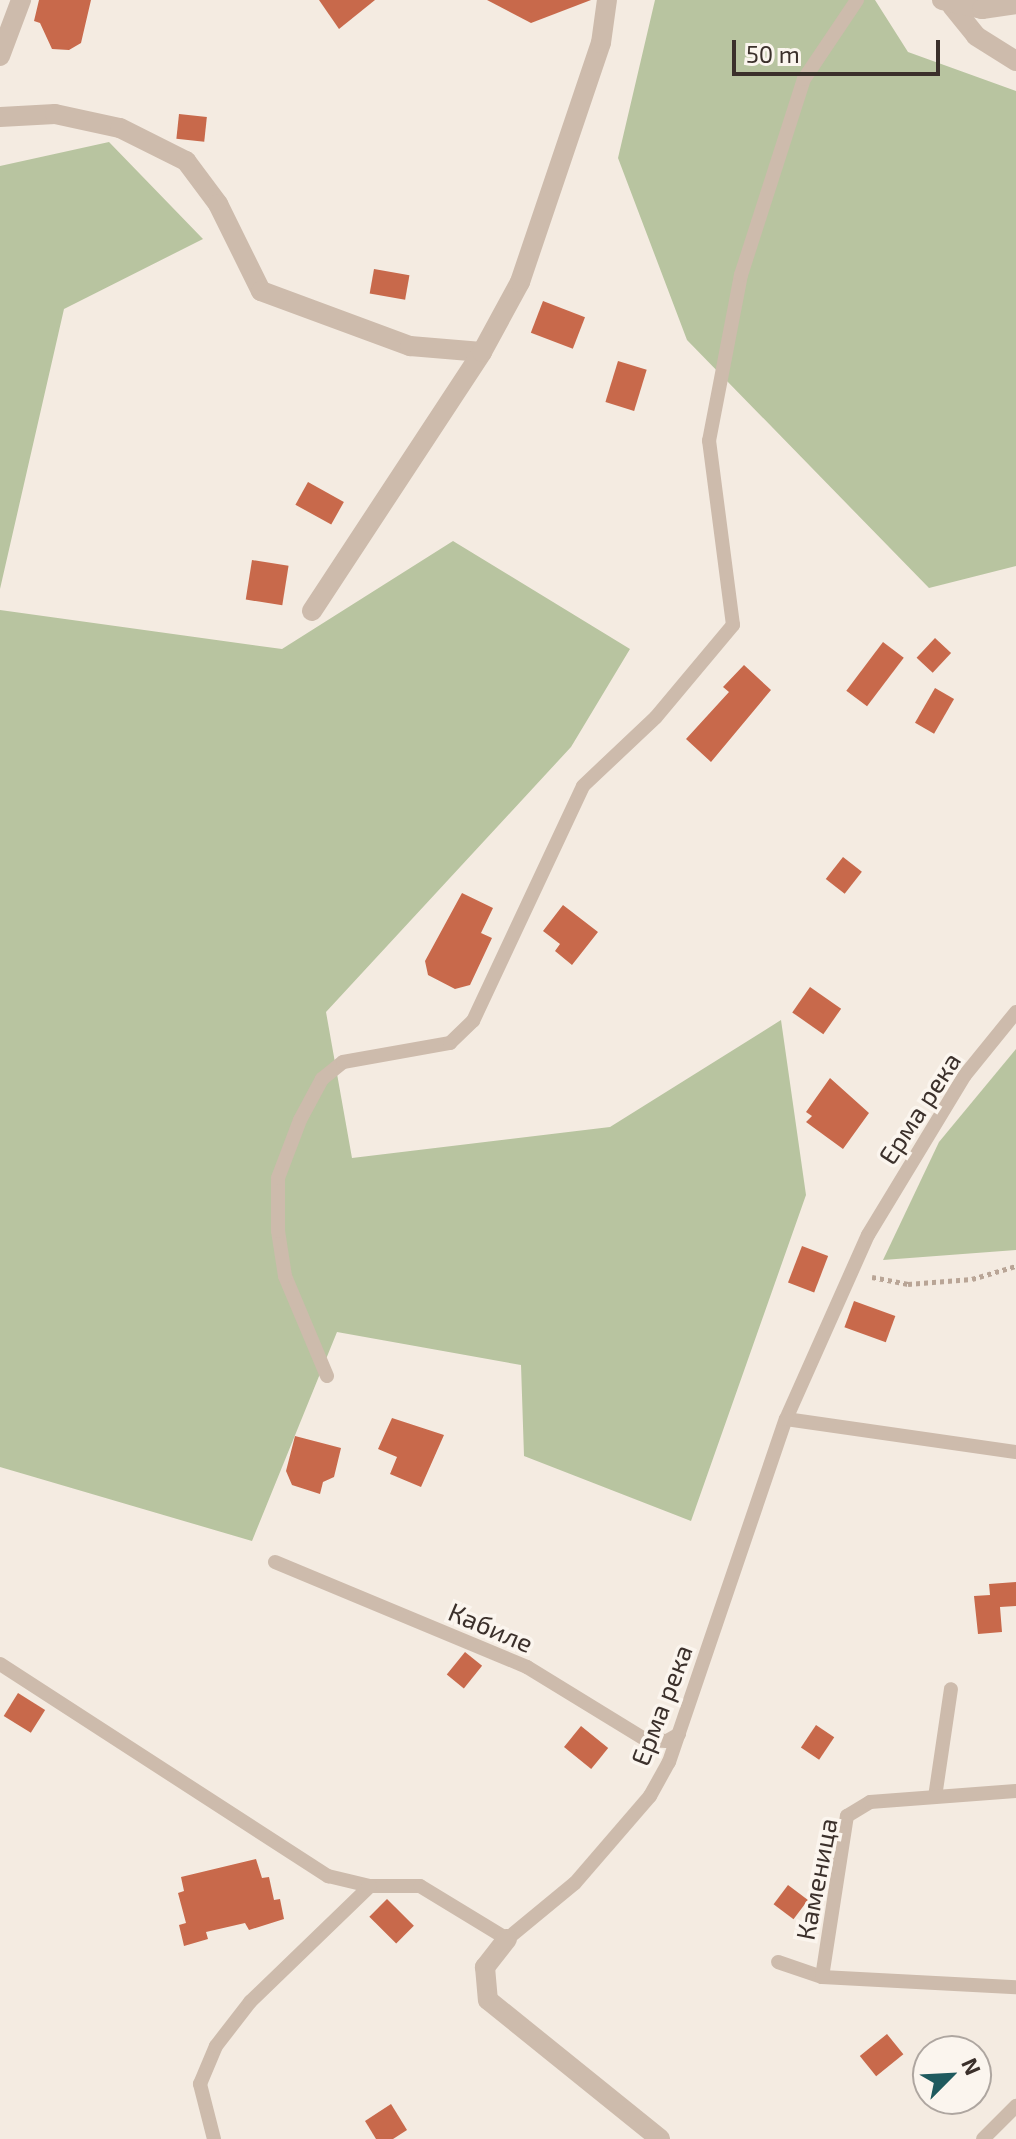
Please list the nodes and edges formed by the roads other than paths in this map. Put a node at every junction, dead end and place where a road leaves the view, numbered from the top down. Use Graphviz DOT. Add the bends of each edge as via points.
graph roads {
  1 [pos="21,0"];
  2 [pos="607,0"];
  3 [pos="857,0"];
  4 [pos="947,3"];
  5 [pos="1016,4"];
  6 [pos="0,56"];
  7 [pos="1016,61"];
  8 [pos="0,117"];
  9 [pos="482,352"];
  10 [pos="312,611"];
  11 [pos="1016,1012"];
  12 [pos="327,1376"];
  13 [pos="786,1419"];
  14 [pos="1016,1452"];
  15 [pos="275,1562"];
  16 [pos="0,1664"];
  17 [pos="951,1689"];
  18 [pos="679,1734"];
  19 [pos="1016,1791"];
  20 [pos="935,1797"];
  21 [pos="370,1886"];
  22 [pos="507,1939"];
  23 [pos="778,1962"];
  24 [pos="822,1977"];
  25 [pos="1016,1987"];
  26 [pos="1016,2106"];
  27 [pos="214,2139"];
  28 [pos="660,2139"];
  29 [pos="983,2139"];
  1 -- 6 [label="street"];
  2 -- 9 [label="street" via="601,43 520,282"];
  3 -- 12 [label="lane" via="804,79 741,275 709,441 733,625 656,717 583,786 473,1021 450,1043 343,1062 322,1079 300,1120 278,1178 278,1231 285,1276"];
  4 -- 5 [label="street" via="982,9"];
  4 -- 7 [label="street" via="976,36"];
  8 -- 9 [label="street" via="55,114 120,128 186,161 218,204 261,291 410,346"];
  9 -- 10 [label="street"];
  11 -- 13 [label="lane, Ерма река" via="965,1075 868,1235"];
  13 -- 14 [label="lane"];
  13 -- 18 [label="lane, Ерма река"];
  15 -- 18 [label="lane, Кабиле" via="527,1667 646,1740 667,1741"];
  16 -- 21 [label="lane" via="328,1876"];
  17 -- 20 [label="lane"];
  18 -- 22 [label="lane, Ерма река" via="650,1796 575,1883"];
  19 -- 20 [label="lane, Каменица"];
  20 -- 24 [label="lane, Каменица" via="870,1802 847,1816"];
  21 -- 22 [label="lane" via="420,1886"];
  21 -- 27 [label="lane" via="250,2002 216,2046 200,2084"];
  22 -- 28 [label="street" via="485,1967 488,2000"];
  23 -- 24 [label="lane"];
  24 -- 25 [label="lane"];
  26 -- 29 [label="lane"];
}
